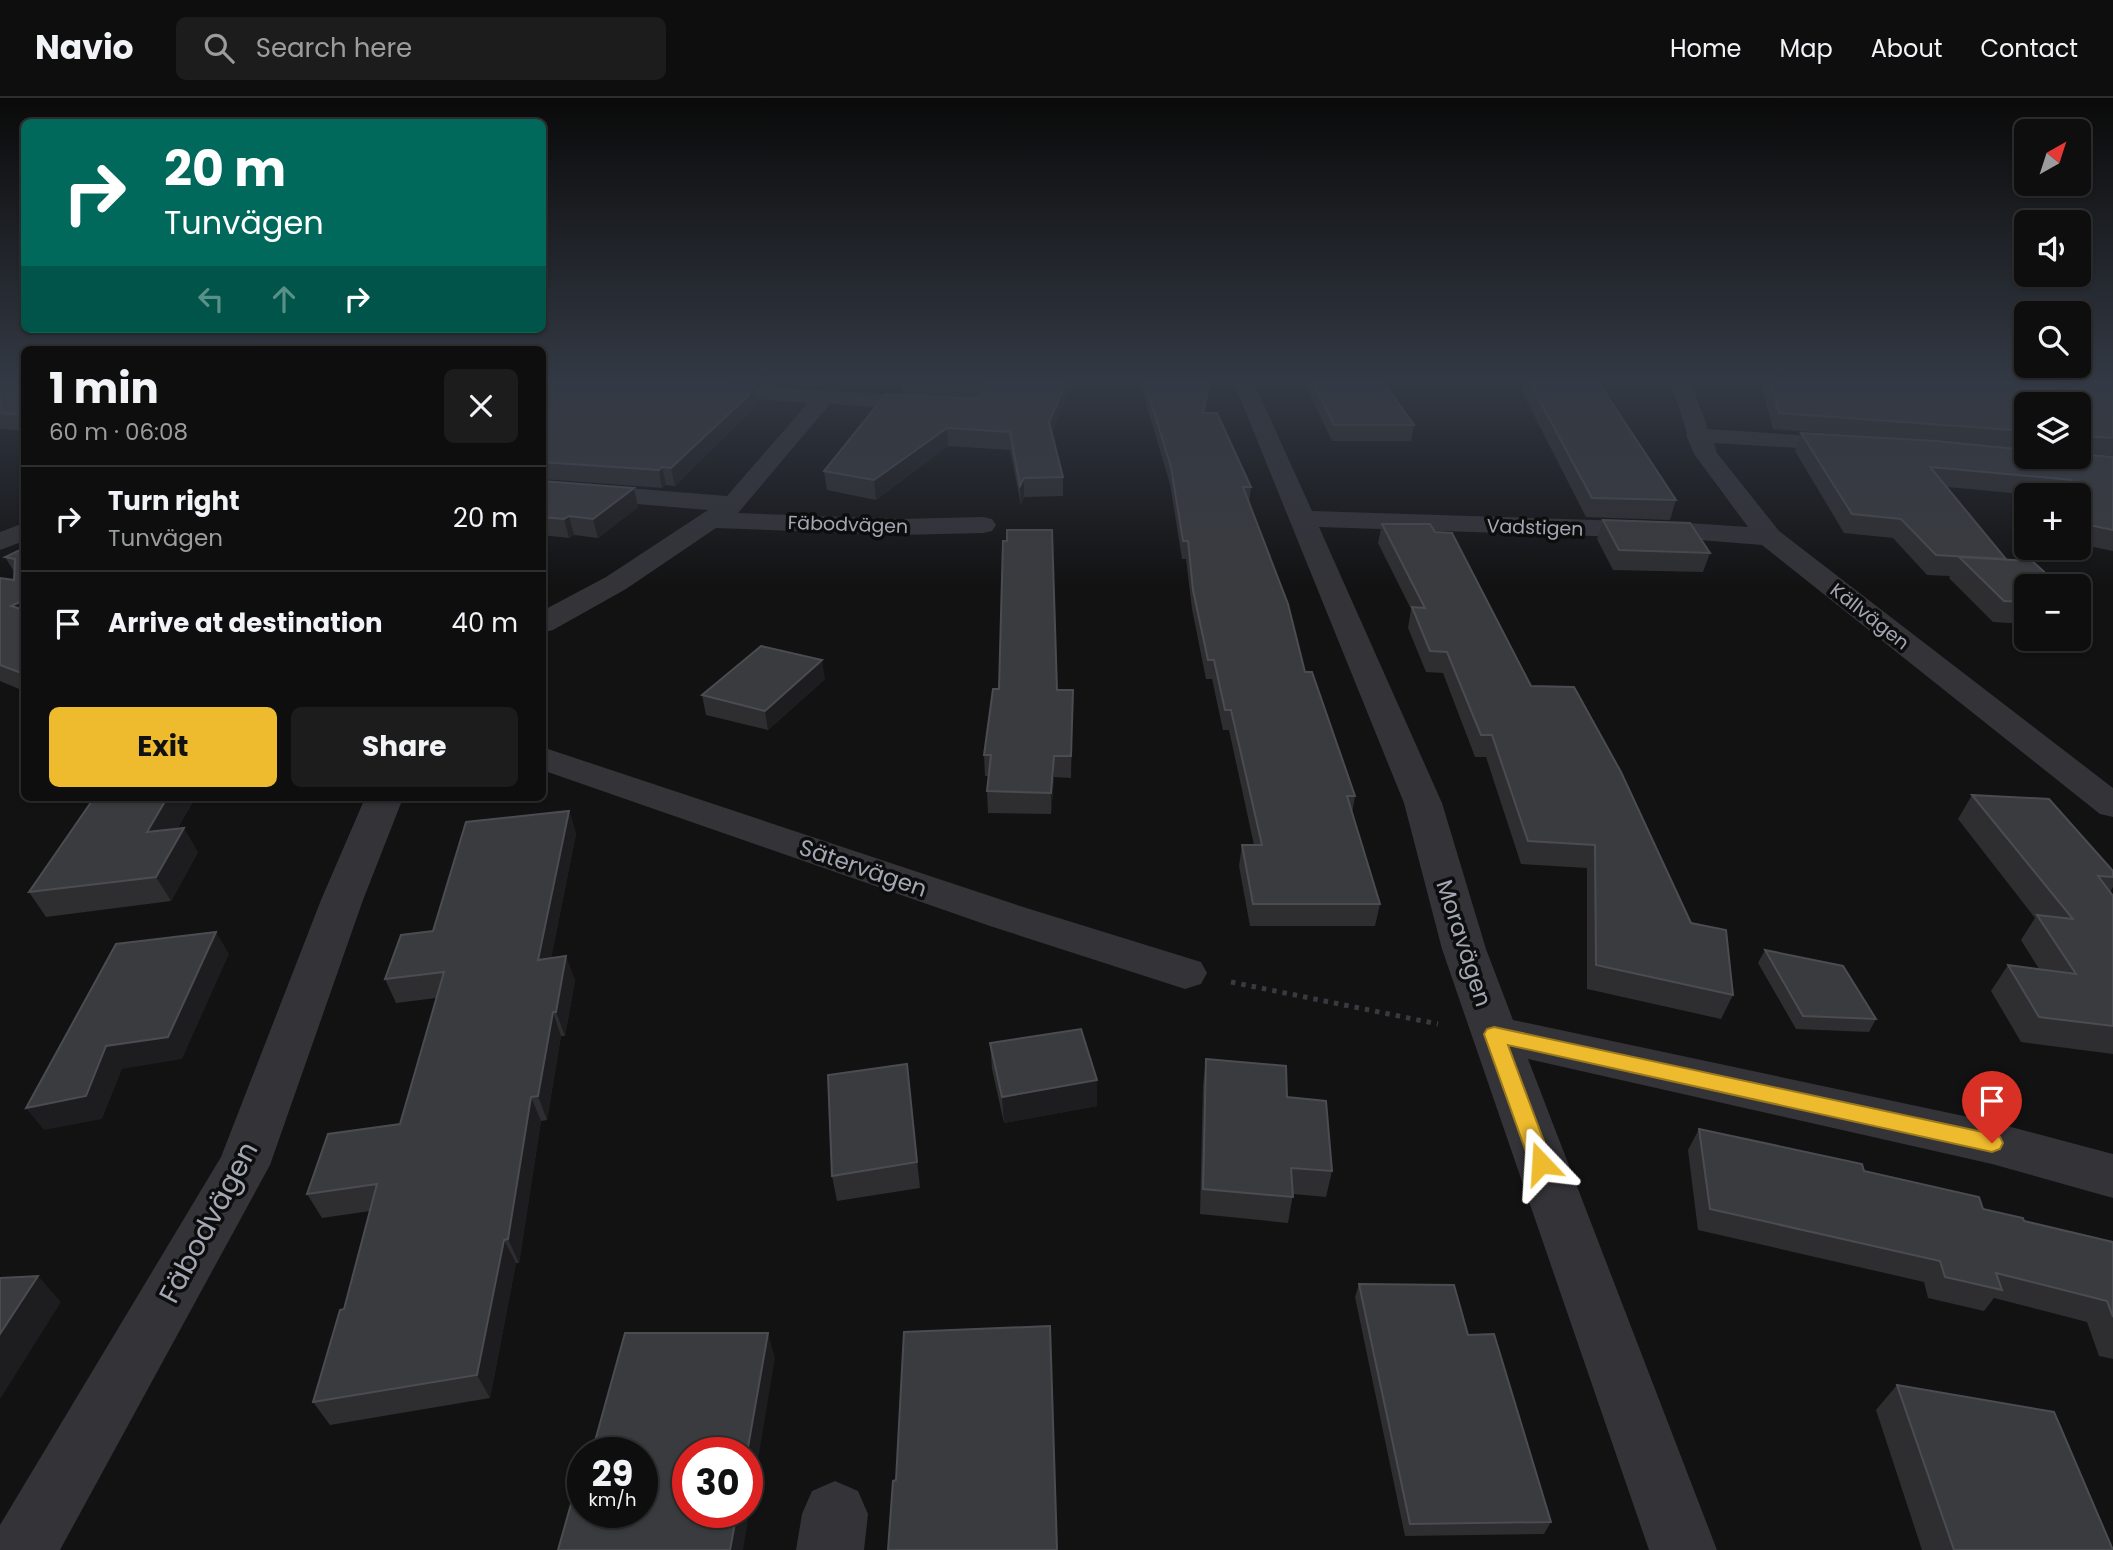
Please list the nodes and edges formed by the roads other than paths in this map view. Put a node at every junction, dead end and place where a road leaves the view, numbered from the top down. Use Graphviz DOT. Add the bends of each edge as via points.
graph roads {
  1 [pos="779,451"];
  2 [pos="1272,451"];
  3 [pos="1704,451"];
  4 [pos="546,488"];
  5 [pos="734,504"];
  6 [pos="1300,519"];
  7 [pos="712,520"];
  8 [pos="983,525"];
  9 [pos="21,532"];
  10 [pos="1769,537"];
  11 [pos="0,542"];
  12 [pos="546,623"];
  13 [pos="546,759"];
  14 [pos="383,801"];
  15 [pos="2113,806"];
  16 [pos="1185,973"];
  17 [pos="1494,1034"];
  18 [pos="2113,1176"];
  19 [pos="23,1550"];
  20 [pos="1683,1550"];
  1 -- 5 [label="street"];
  2 -- 6 [label="street, Moravägen"];
  3 -- 10 [label="street, Källvägen"];
  4 -- 5 [label="street"];
  5 -- 7 [label="street"];
  6 -- 10 [label="street, Vadstigen"];
  6 -- 17 [label="street, Moravägen" via="1423,803 1464,949"];
  7 -- 8 [label="street, Fäbodvägen" via="899,527"];
  7 -- 12 [label="street"];
  9 -- 11 [label="street"];
  10 -- 15 [label="street, Källvägen"];
  13 -- 16 [label="street, Sätervägen"];
  14 -- 19 [label="street, Fäbodvägen" via="244,1165"];
  17 -- 18 [label="street" via="1992,1143"];
  17 -- 20 [label="street, Moravägen"];
}
